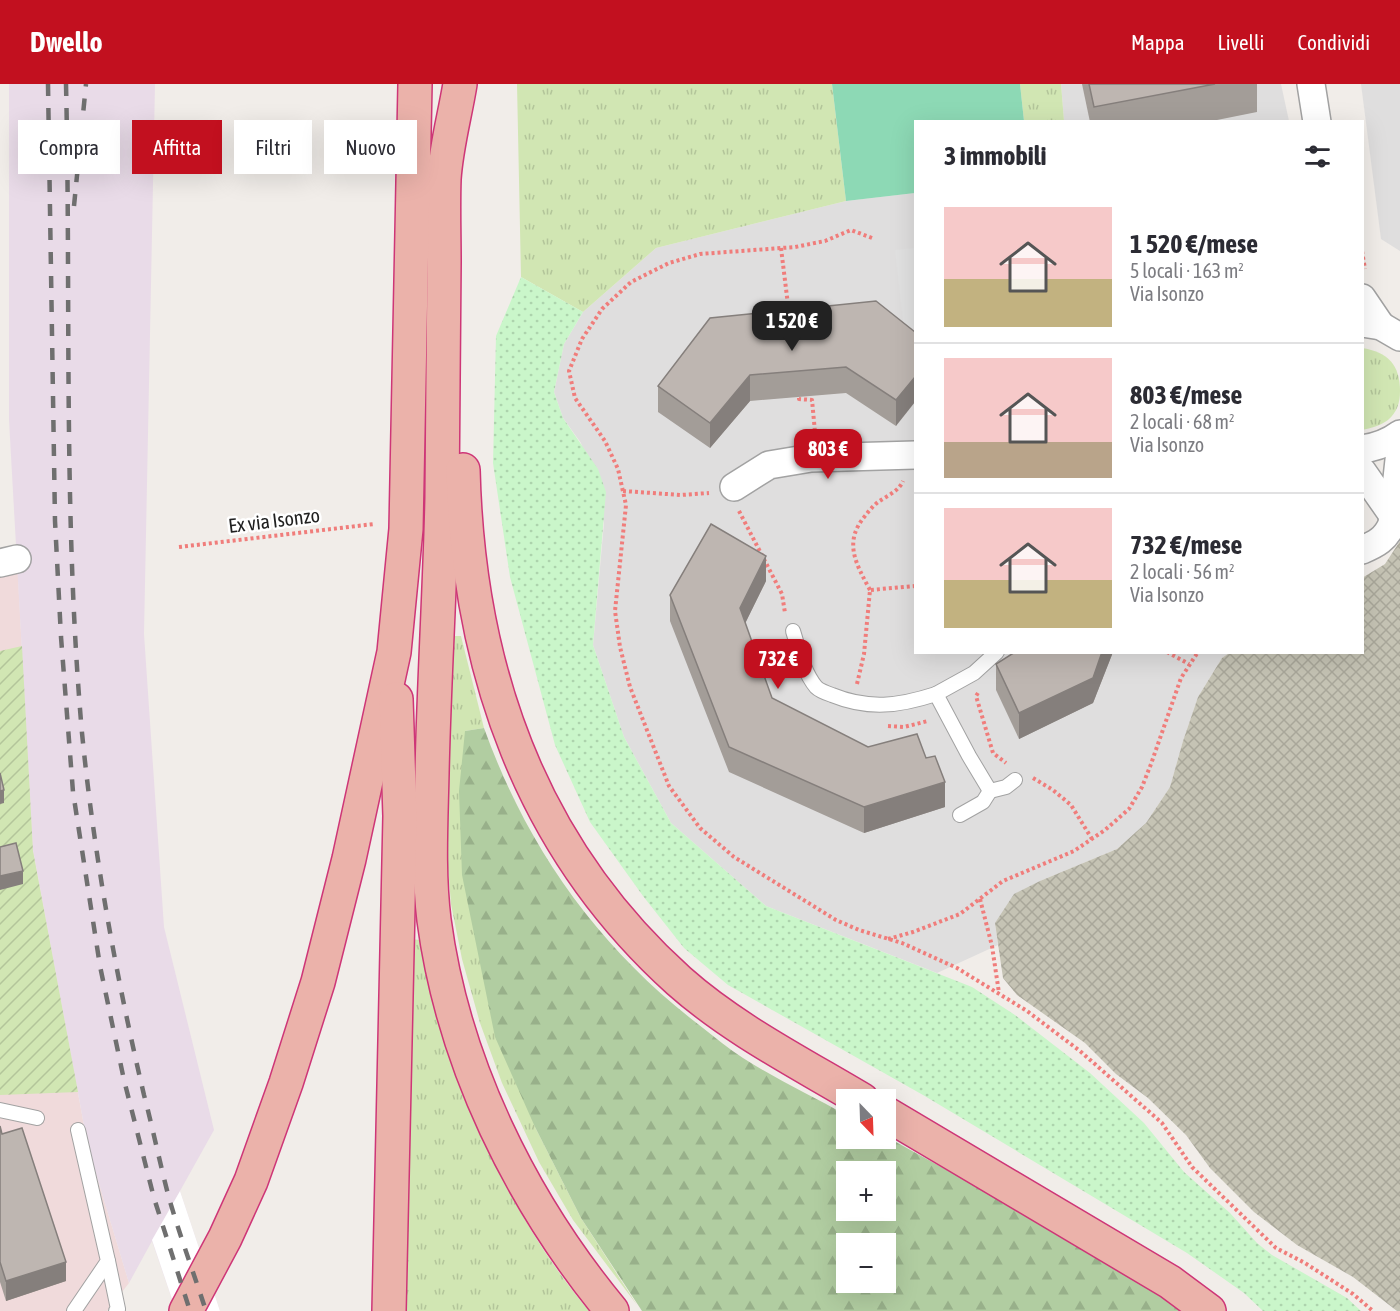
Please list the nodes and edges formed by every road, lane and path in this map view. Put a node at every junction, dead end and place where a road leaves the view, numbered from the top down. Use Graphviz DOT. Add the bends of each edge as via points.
graph roads {
  1 [pos="415,84"];
  2 [pos="460,84"];
  3 [pos="1311,84"];
  4 [pos="1317,120"];
  5 [pos="872,238"];
  6 [pos="444,247"];
  7 [pos="781,248"];
  8 [pos="1364,263"];
  9 [pos="1365,269"];
  10 [pos="1364,301"];
  11 [pos="790,317"];
  12 [pos="1389,332"];
  13 [pos="798,388"];
  14 [pos="1400,434"];
  15 [pos="815,442"];
  16 [pos="1364,448"];
  17 [pos="1400,451"];
  18 [pos="911,455"];
  19 [pos="1364,474"];
  20 [pos="736,498"];
  21 [pos="1392,519"];
  22 [pos="374,524"];
  23 [pos="179,547"];
  24 [pos="1364,549"];
  25 [pos="914,586"];
  26 [pos="870,590"];
  27 [pos="783,620"];
  28 [pos="792,631"];
  29 [pos="394,652"];
  30 [pos="995,654"];
  31 [pos="1171,654"];
  32 [pos="1197,654"];
  33 [pos="1190,664"];
  34 [pos="983,686"];
  35 [pos="936,694"];
  36 [pos="976,696"];
  37 [pos="853,701"];
  38 [pos="947,713"];
  39 [pos="881,726"];
  40 [pos="1018,774"];
  41 [pos="990,791"];
  42 [pos="960,815"];
  43 [pos="1092,839"];
  44 [pos="980,900"];
  45 [pos="888,939"];
  46 [pos="999,993"];
  47 [pos="843,1089"];
  48 [pos="0,1110"];
  49 [pos="37,1119"];
  50 [pos="896,1120"];
  51 [pos="78,1130"];
  52 [pos="108,1261"];
  53 [pos="74,1311"];
  54 [pos="116,1311"];
  55 [pos="186,1311"];
  56 [pos="389,1311"];
  57 [pos="612,1311"];
  58 [pos="1209,1311"];
  59 [pos="1373,1311"];
  1 -- 29 [label="highway" via="406,529"];
  2 -- 6 [label="highway" via="444,176"];
  3 -- 4 [label="street"];
  5 -- 7 [label="path" via="851,230 825,241"];
  6 -- 47 [label="highway" via="471,571 489,663 506,724 528,776 580,870 609,908 680,982 759,1039"];
  6 -- 57 [label="highway" via="442,501 431,827 434,920 459,1028 493,1119 532,1198"];
  7 -- 11 [label="path"];
  7 -- 45 [label="path" via="700,254 669,263 631,282 602,309 582,339 569,371 575,398 605,441 618,469 626,505 615,611 620,646 630,687 669,786 700,828 734,857 836,920"];
  8 -- 9 [label="path"];
  10 -- 12 [label="street"];
  13 -- 15 [label="path" via="799,399 812,400"];
  14 -- 16 [label="street" via="1376,447"];
  17 -- 21 [label="street"];
  18 -- 20 [label="street" via="811,458 769,465"];
  18 -- 26 [label="path" via="901,487 874,504 853,537 854,558"];
  19 -- 21 [label="street"];
  20 -- 27 [label="path" via="782,594"];
  21 -- 24 [label="street" via="1383,539"];
  22 -- 23 [label="path, Ex via Isonzo"];
  25 -- 26 [label="path"];
  26 -- 37 [label="path" via="864,654"];
  28 -- 37 [label="lane" via="806,672 818,689"];
  29 -- 55 [label="highway" via="318,982 251,1181"];
  29 -- 56 [label="highway" via="400,816"];
  30 -- 35 [label="lane" via="974,673"];
  31 -- 33 [label="path"];
  32 -- 33 [label="path"];
  33 -- 43 [label="path" via="1133,802"];
  34 -- 36 [label="path"];
  35 -- 37 [label="lane" via="909,703 877,706"];
  35 -- 38 [label="lane"];
  36 -- 38 [label="path"];
  36 -- 40 [label="path" via="993,753"];
  38 -- 39 [label="path" via="904,727"];
  38 -- 41 [label="lane"];
  40 -- 41 [label="lane" via="1006,787"];
  40 -- 43 [label="path" via="1053,790 1071,804"];
  41 -- 42 [label="lane" via="983,802"];
  43 -- 44 [label="path" via="1074,851 1003,881"];
  44 -- 45 [label="path" via="960,914"];
  44 -- 46 [label="path"];
  45 -- 46 [label="path" via="957,968"];
  46 -- 59 [label="path" via="1080,1052 1162,1123 1192,1167 1275,1248 1305,1263"];
  48 -- 49 [label="lane"];
  50 -- 58 [label="highway" via="1170,1282"];
  51 -- 52 [label="lane"];
  52 -- 53 [label="lane"];
  52 -- 54 [label="lane"];
}
